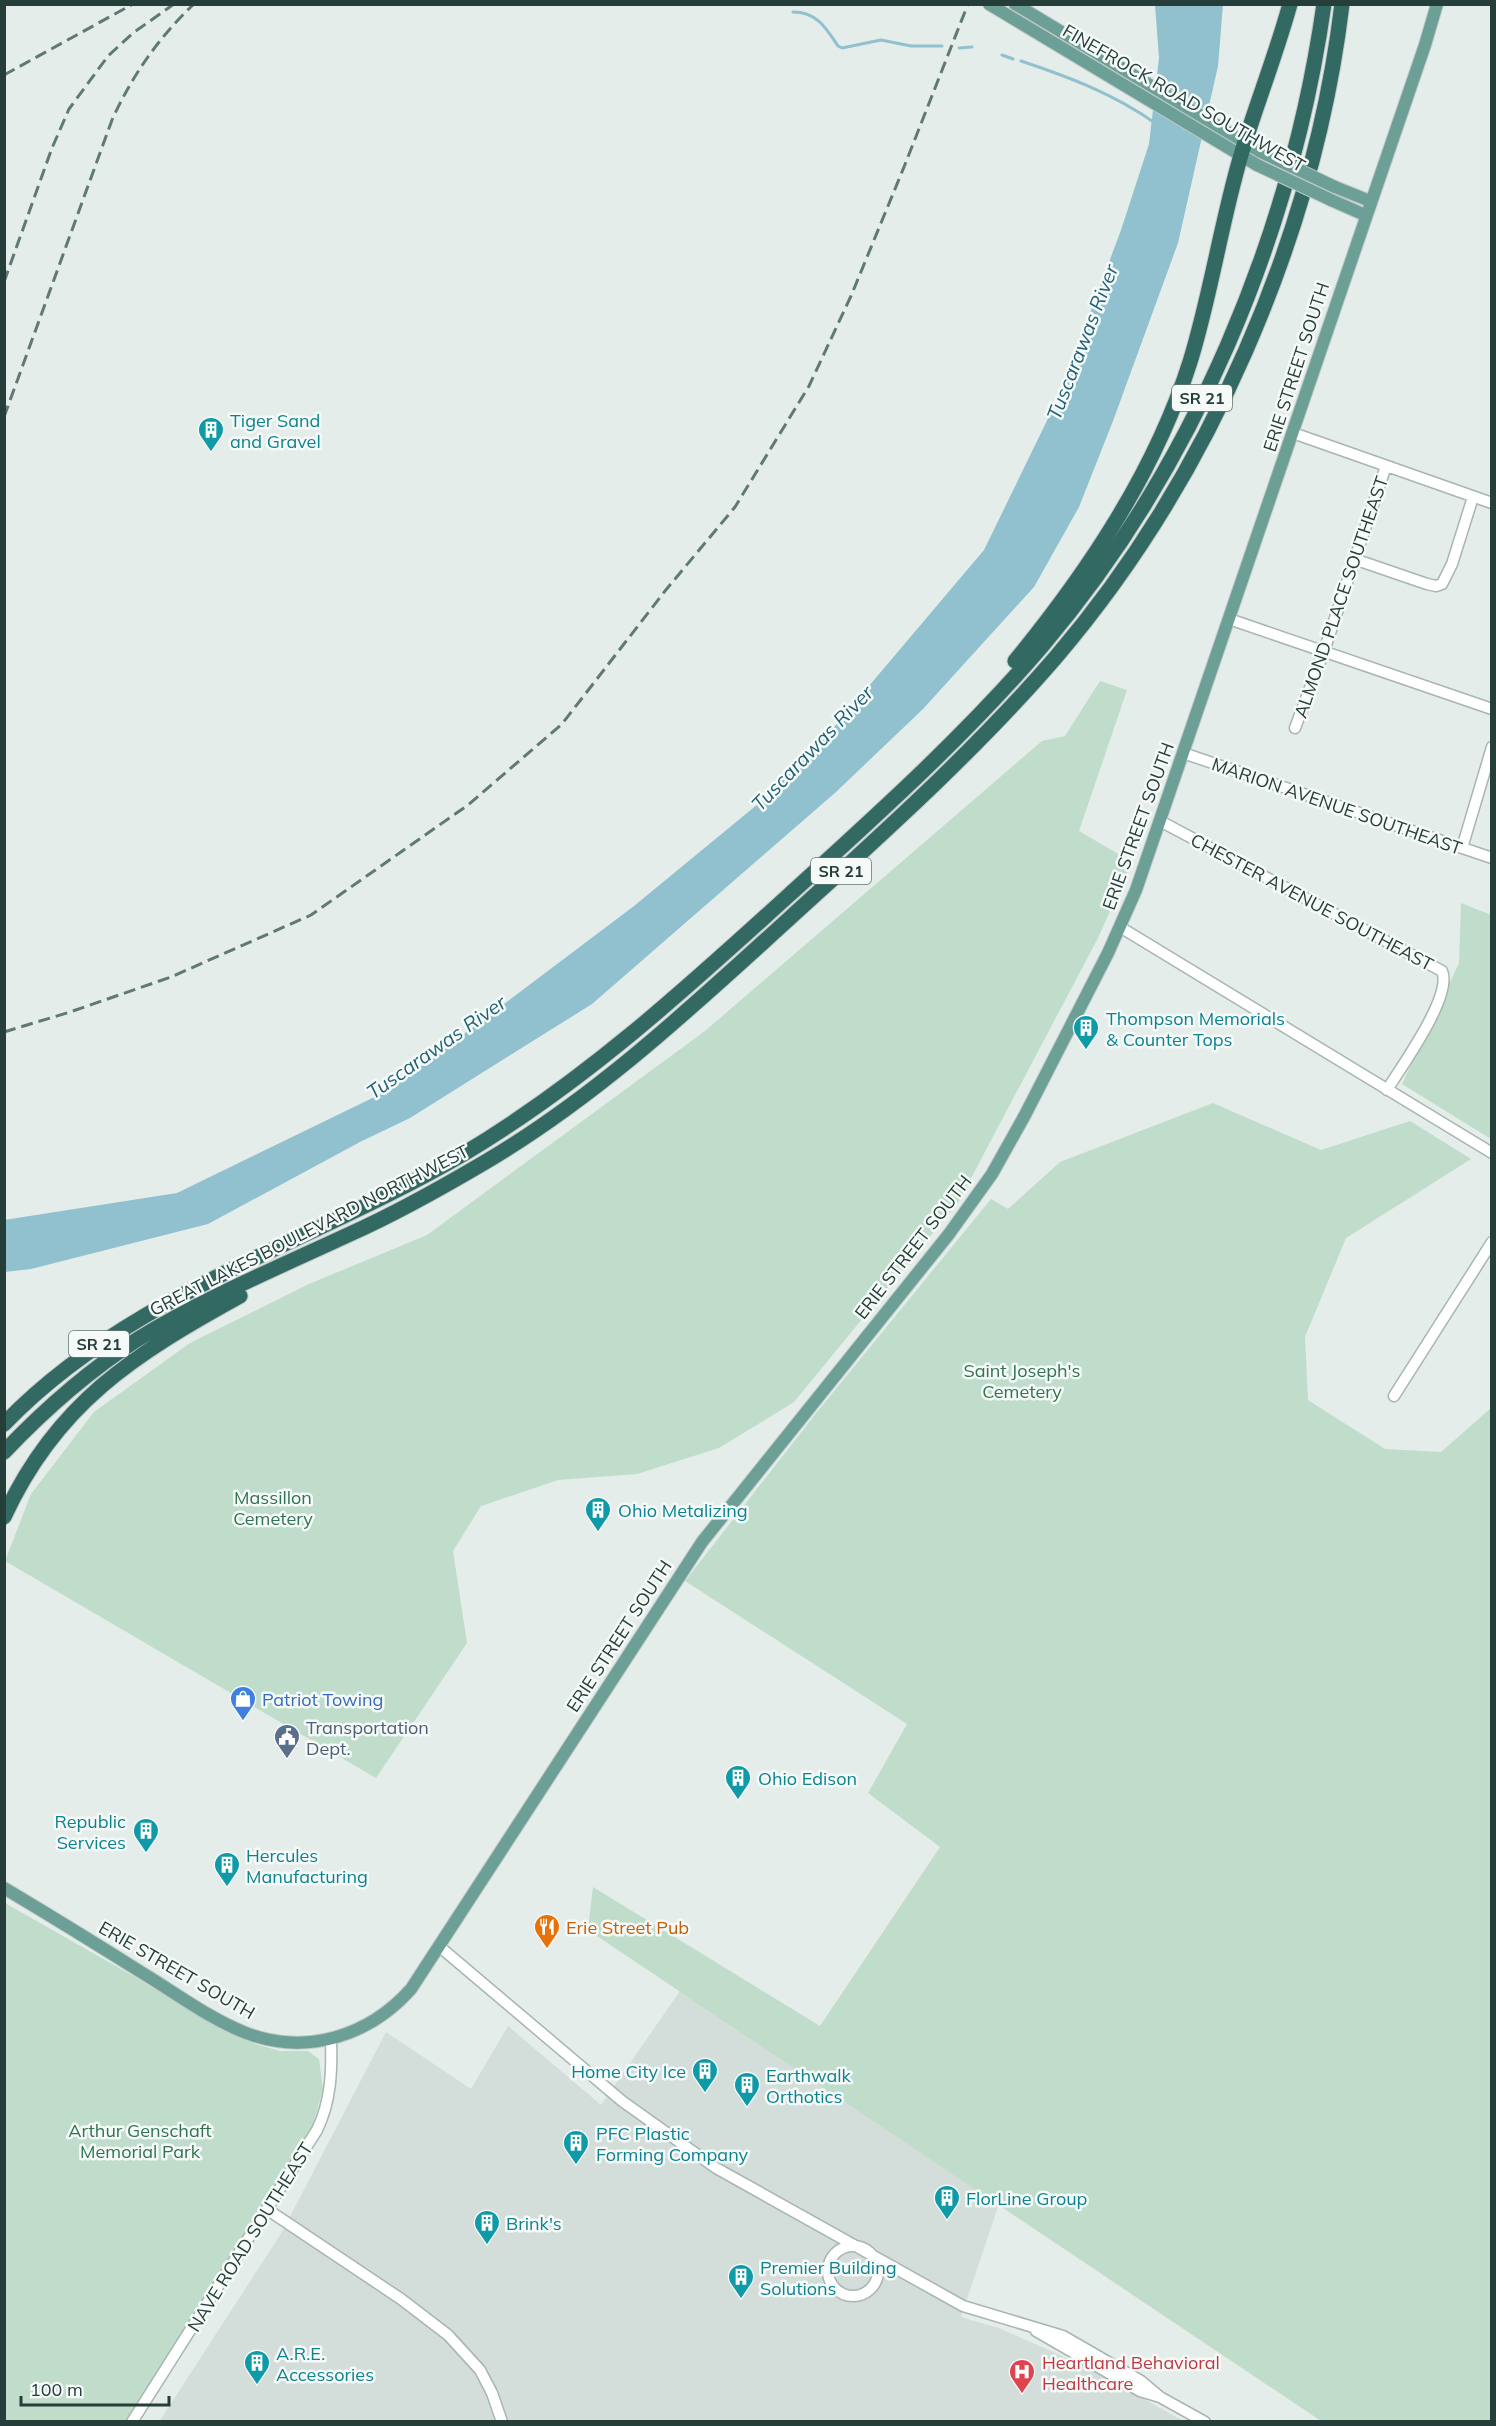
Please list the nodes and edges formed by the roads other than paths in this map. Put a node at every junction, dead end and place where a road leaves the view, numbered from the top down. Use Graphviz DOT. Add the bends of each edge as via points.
graph roads {
  1 [pos="989,4"];
  2 [pos="1015,4"];
  3 [pos="1290,4"];
  4 [pos="1324,4"];
  5 [pos="1342,4"];
  6 [pos="1437,4"];
  7 [pos="1243,149"];
  8 [pos="1370,201"];
  9 [pos="1365,215"];
  10 [pos="1293,433"];
  11 [pos="1386,466"];
  12 [pos="1473,497"];
  13 [pos="1491,503"];
  14 [pos="1354,559"];
  15 [pos="1229,619"];
  16 [pos="1324,651"];
  17 [pos="1491,709"];
  18 [pos="1295,728"];
  19 [pos="962,734"];
  20 [pos="1491,747"];
  21 [pos="1183,753"];
  22 [pos="1160,821"];
  23 [pos="1462,848"];
  24 [pos="1491,858"];
  25 [pos="1120,927"];
  26 [pos="1387,1090"];
  27 [pos="1491,1153"];
  28 [pos="1491,1242"];
  29 [pos="314,1250"];
  30 [pos="206,1282"];
  31 [pos="1394,1396"];
  32 [pos="4,1413"];
  33 [pos="4,1424"];
  34 [pos="4,1452"];
  35 [pos="4,1517"];
  36 [pos="4,1887"];
  37 [pos="440,1947"];
  38 [pos="331,2040"];
  39 [pos="268,2210"];
  40 [pos="865,2250"];
  41 [pos="132,2421"];
  42 [pos="502,2421"];
  43 [pos="1205,2421"];
  1 -- 7 [label="main road, FINEFROCK ROAD SOUTHWEST" via="1219,143"];
  2 -- 7 [label="main road, FINEFROCK ROAD SOUTHWEST" via="1223,130"];
  3 -- 7 [label="highway"];
  4 -- 19 [label="highway, GREAT LAKES BOULEVARD NORTHWEST / SR 21" via="1307,100 1279,204 1242,310 1200,402 1158,480 1084,592"];
  5 -- 29 [label="highway, GREAT LAKES BOULEVARD NORTHWEST / SR 21" via="1326,98 1302,192 1277,270 1244,352 1206,433 1158,516 1058,654 920,799 634,1058 492,1158"];
  6 -- 8 [label="main road, ERIE STREET SOUTH"];
  7 -- 8 [label="main road, FINEFROCK ROAD SOUTHWEST, bridge" via="1261,152"];
  7 -- 9 [label="main road, FINEFROCK ROAD SOUTHWEST, bridge" via="1257,165"];
  7 -- 19 [label="highway" via="1199,331 1156,446 1082,574 984,697"];
  8 -- 9 [label="main road, ERIE STREET SOUTH"];
  9 -- 10 [label="main road, ERIE STREET SOUTH"];
  10 -- 11 [label="street"];
  10 -- 15 [label="main road, ERIE STREET SOUTH"];
  11 -- 12 [label="street"];
  11 -- 14 [label="street, ALMOND PLACE SOUTHEAST"];
  12 -- 13 [label="street"];
  12 -- 14 [label="street" via="1442,584 1427,584"];
  14 -- 16 [label="street, ALMOND PLACE SOUTHEAST"];
  15 -- 16 [label="street"];
  15 -- 21 [label="main road, ERIE STREET SOUTH"];
  16 -- 17 [label="street"];
  16 -- 18 [label="street, ALMOND PLACE SOUTHEAST"];
  19 -- 30 [label="highway, GREAT LAKES BOULEVARD NORTHWEST / SR 21" via="679,995 575,1079 502,1130 425,1175"];
  20 -- 23 [label="street"];
  21 -- 22 [label="main road, ERIE STREET SOUTH"];
  21 -- 23 [label="street, MARION AVENUE SOUTHEAST"];
  22 -- 25 [label="main road, ERIE STREET SOUTH"];
  22 -- 26 [label="street, CHESTER AVENUE SOUTHEAST" via="1442,971 1443,984 1433,1014"];
  23 -- 24 [label="street, MARION AVENUE SOUTHEAST"];
  25 -- 26 [label="street"];
  25 -- 37 [label="main road, ERIE STREET SOUTH" via="992,1173 949,1234 702,1542"];
  26 -- 27 [label="street"];
  28 -- 31 [label="street"];
  29 -- 34 [label="highway, GREAT LAKES BOULEVARD NORTHWEST / SR 21" via="193,1308 135,1342 60,1396"];
  29 -- 35 [label="highway" via="290,1268 175,1332 101,1384 42,1451"];
  30 -- 32 [label="highway" via="148,1305 103,1331"];
  30 -- 33 [label="highway, GREAT LAKES BOULEVARD NORTHWEST / SR 21" via="99,1343 45,1385"];
  36 -- 38 [label="main road, ERIE STREET SOUTH" via="233,2027 274,2041"];
  37 -- 38 [label="main road, ERIE STREET SOUTH" via="411,1989 385,2014"];
  37 -- 40 [label="street" via="622,2101 696,2155"];
  38 -- 39 [label="street, NAVE ROAD SOUTHEAST" via="331,2086 322,2120"];
  39 -- 41 [label="street, NAVE ROAD SOUTHEAST"];
  39 -- 42 [label="street" via="448,2335 480,2370"];
  40 -- 40 [label="street" via="849,2247 835,2254 831,2261 832,2284 844,2294 860,2295 874,2286 878,2270"];
  40 -- 43 [label="street" via="963,2306 1025,2325 1140,2391"];
}
